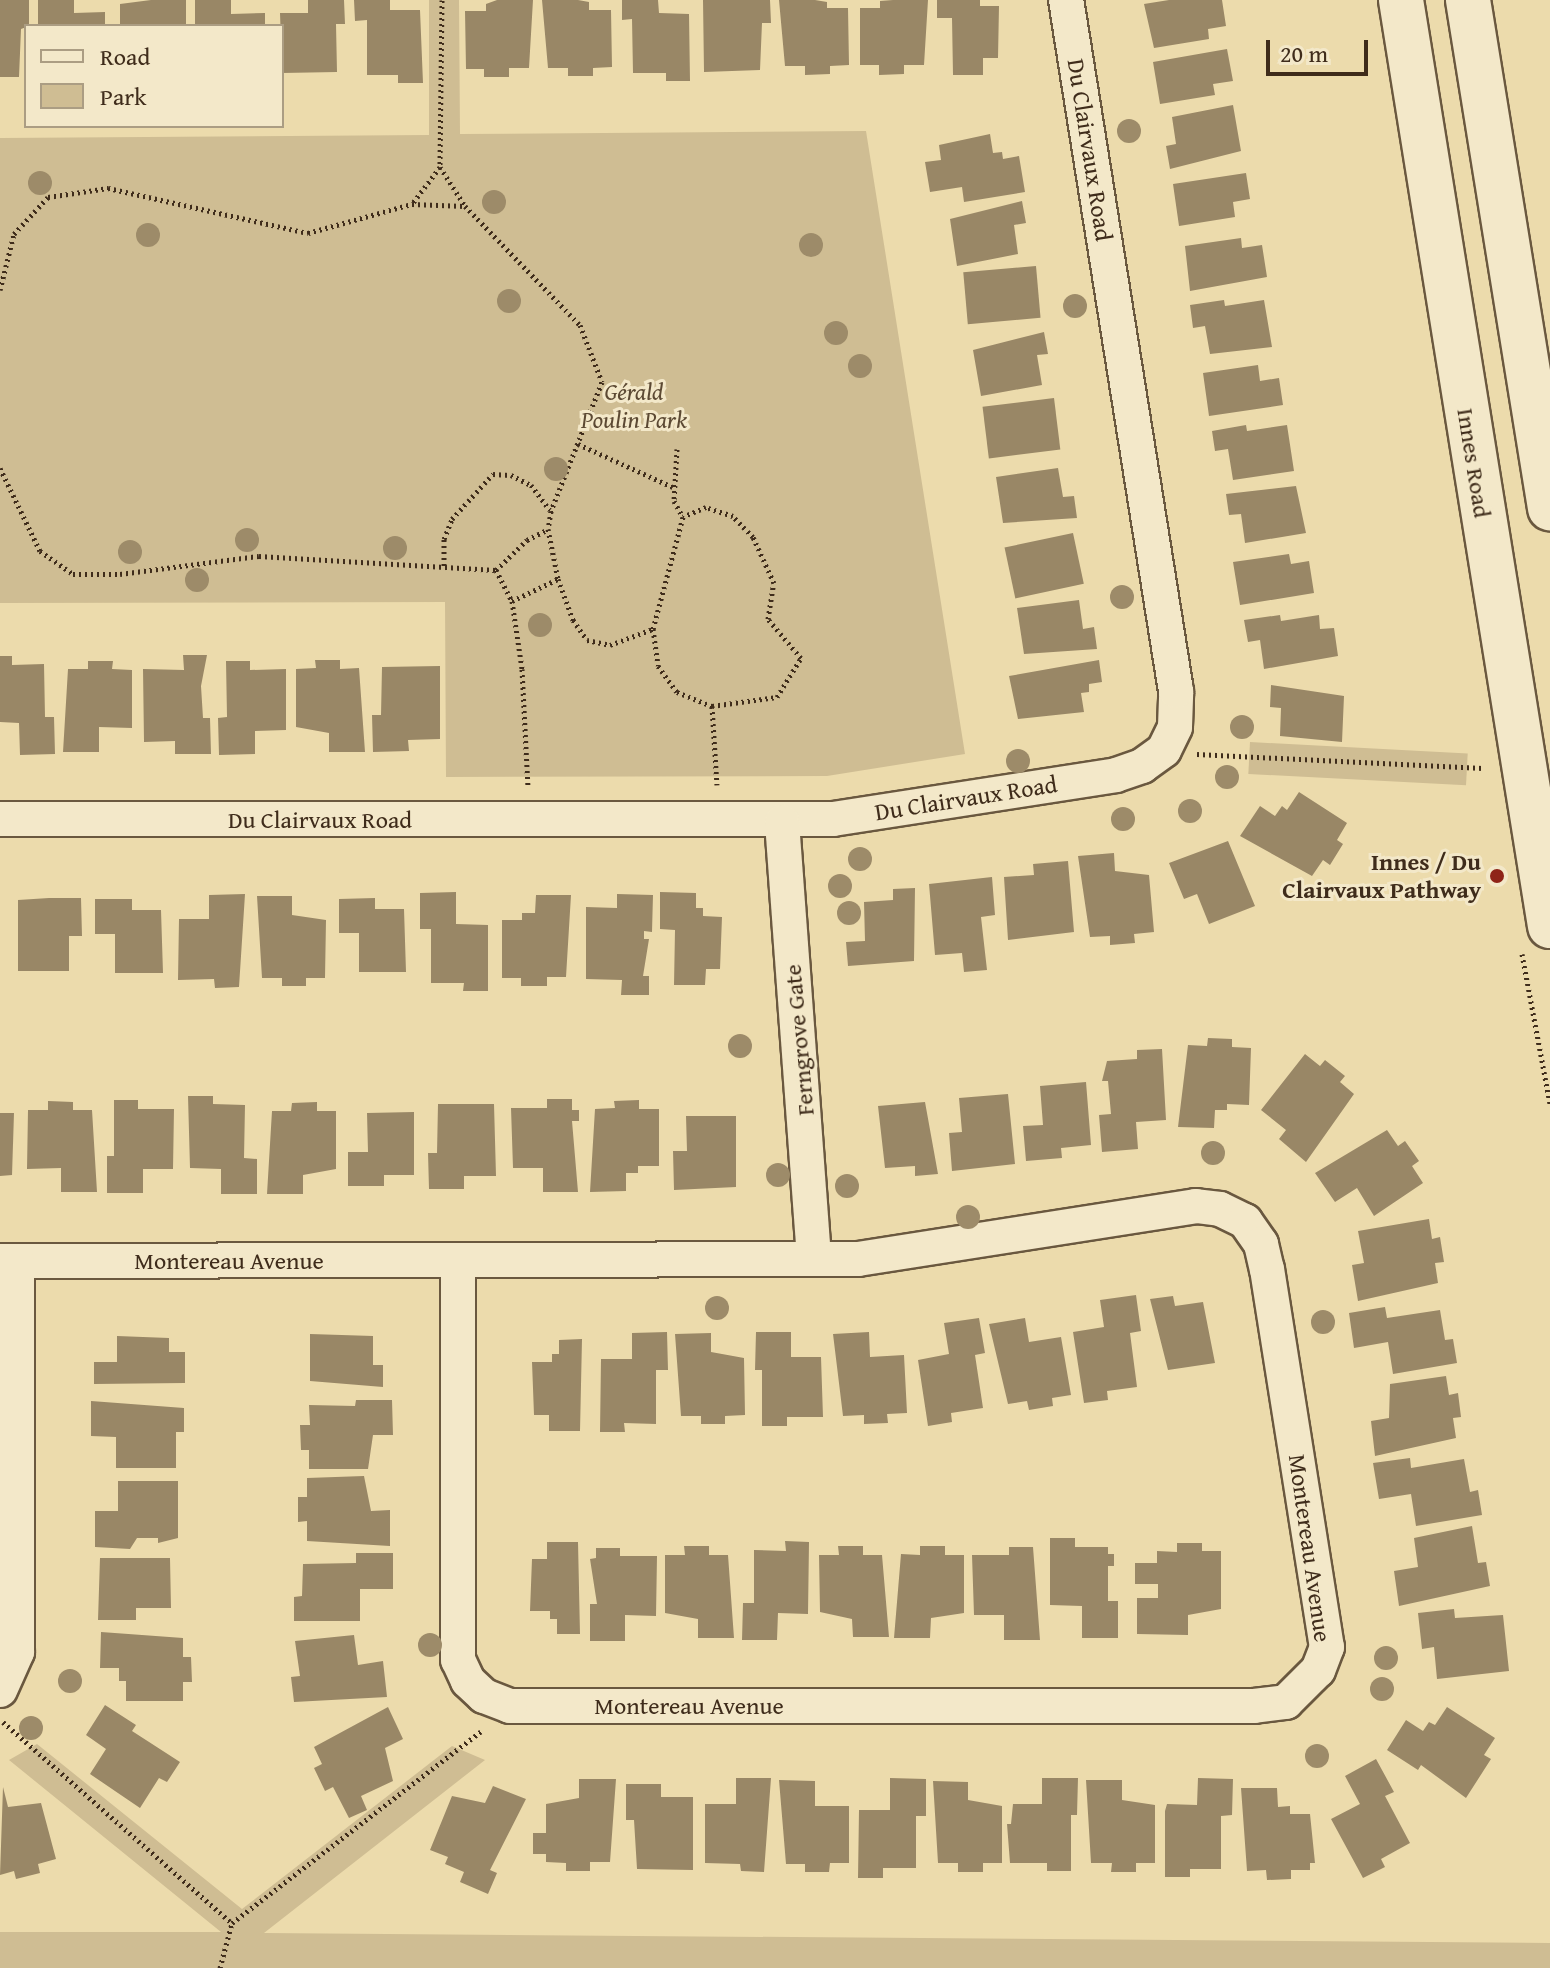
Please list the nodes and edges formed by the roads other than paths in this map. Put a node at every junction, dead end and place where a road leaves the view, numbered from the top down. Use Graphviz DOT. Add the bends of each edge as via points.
graph roads {
  1 [pos="1066,0"];
  2 [pos="1401,0"];
  3 [pos="1468,0"];
  4 [pos="1550,508"];
  5 [pos="0,819"];
  6 [pos="782,822"];
  7 [pos="1550,926"];
  8 [pos="814,1258"];
  9 [pos="9,1261"];
  10 [pos="458,1261"];
  11 [pos="0,1690"];
  1 -- 6 [label="street, Du Clairvaux Road" via="1176,691 1175,727 1164,750 1142,766 1116,775 833,819"];
  2 -- 7 [label="main road, Innes Road"];
  3 -- 4 [label="main road"];
  5 -- 6 [label="street, Du Clairvaux Road"];
  6 -- 8 [label="street, Ferngrove Gate"];
  8 -- 10 [label="street, Montereau Avenue"];
  8 -- 10 [label="street, Montereau Avenue" via="902,1253 1196,1206 1220,1209 1245,1221 1261,1244 1267,1269 1327,1647 1318,1670 1286,1702 1254,1706 510,1706 484,1696 468,1681 458,1660"];
  9 -- 10 [label="street, Montereau Avenue"];
  9 -- 11 [label="street" via="17,1652"];
}
